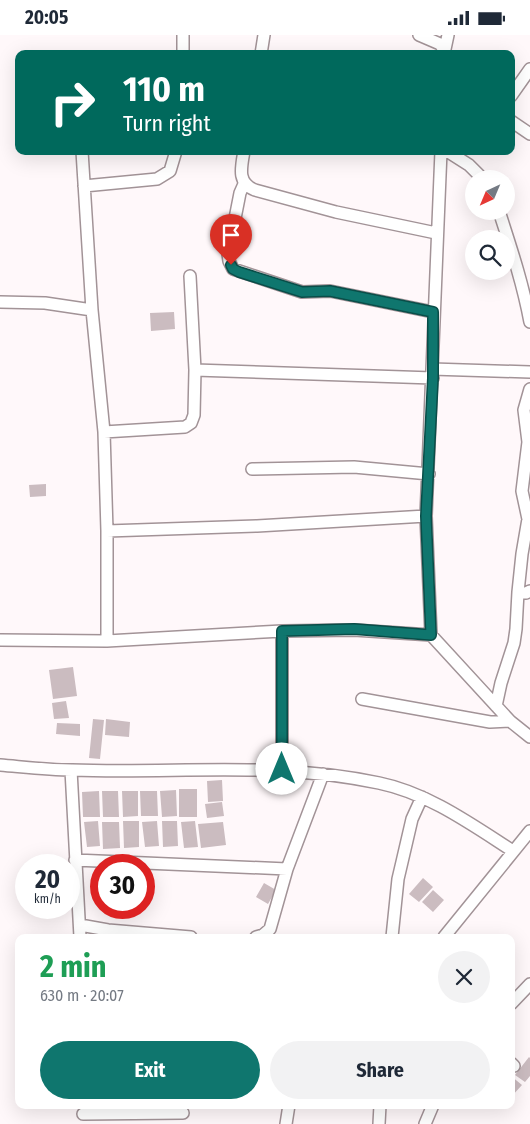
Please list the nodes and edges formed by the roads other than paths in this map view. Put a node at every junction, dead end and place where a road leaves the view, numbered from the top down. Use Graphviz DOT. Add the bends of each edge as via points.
graph roads {
  1 [pos="183,35"];
  2 [pos="264,35"];
  3 [pos="419,35"];
  4 [pos="448,35"];
  5 [pos="183,50"];
  6 [pos="262,50"];
  7 [pos="445,50"];
  8 [pos="446,50"];
  9 [pos="530,69"];
  10 [pos="515,90"];
  11 [pos="515,124"];
  12 [pos="530,134"];
  13 [pos="82,155"];
  14 [pos="175,155"];
  15 [pos="243,155"];
  16 [pos="441,155"];
  17 [pos="453,155"];
  18 [pos="474,170"];
  19 [pos="244,184"];
  20 [pos="84,186"];
  21 [pos="502,220"];
  22 [pos="436,233"];
  23 [pos="190,276"];
  24 [pos="0,302"];
  25 [pos="92,310"];
  26 [pos="433,312"];
  27 [pos="530,322"];
  28 [pos="195,371"];
  29 [pos="530,372"];
  30 [pos="432,374"];
  31 [pos="530,389"];
  32 [pos="104,432"];
  33 [pos="252,469"];
  34 [pos="429,474"];
  35 [pos="527,502"];
  36 [pos="426,516"];
  37 [pos="107,531"];
  38 [pos="524,591"];
  39 [pos="282,631"];
  40 [pos="431,635"];
  41 [pos="0,640"];
  42 [pos="107,641"];
  43 [pos="362,699"];
  44 [pos="496,706"];
  45 [pos="510,721"];
  46 [pos="530,737"];
  47 [pos="0,765"];
  48 [pos="282,769"];
  49 [pos="71,771"];
  50 [pos="323,775"];
  51 [pos="422,797"];
  52 [pos="530,831"];
  53 [pos="513,851"];
  54 [pos="75,854"];
  55 [pos="80,860"];
  56 [pos="287,869"];
  57 [pos="80,919"];
  58 [pos="80,925"];
  59 [pos="273,933"];
  60 [pos="80,934"];
  61 [pos="155,934"];
  62 [pos="392,934"];
  63 [pos="446,934"];
  64 [pos="530,984"];
  65 [pos="515,1000"];
  66 [pos="288,1109"];
  67 [pos="380,1109"];
  68 [pos="431,1109"];
  69 [pos="183,1113"];
  70 [pos="83,1114"];
  71 [pos="286,1124"];
  72 [pos="379,1124"];
  73 [pos="425,1124"];
  1 -- 5 [label="street"];
  2 -- 6 [label="street"];
  3 -- 7 [label="street" via="440,44"];
  4 -- 8 [label="street"];
  9 -- 10 [label="street"];
  11 -- 12 [label="street"];
  13 -- 20 [label="street"];
  14 -- 20 [label="street" via="170,171 157,179"];
  15 -- 19 [label="street" via="240,174"];
  16 -- 22 [label="street"];
  17 -- 18 [label="street"];
  19 -- 22 [label="street" via="255,190 336,212"];
  19 -- 26 [label="street" via="228,254 233,269 302,292 330,291"];
  20 -- 25 [label="street"];
  21 -- 27 [label="street" via="524,289"];
  22 -- 26 [label="street"];
  23 -- 28 [label="street"];
  24 -- 25 [label="street" via="45,303"];
  25 -- 32 [label="street"];
  26 -- 30 [label="street"];
  28 -- 30 [label="street"];
  28 -- 32 [label="street" via="194,415 186,427"];
  29 -- 30 [label="street"];
  30 -- 34 [label="street"];
  31 -- 35 [label="street" via="524,410 528,442 522,491"];
  32 -- 37 [label="street"];
  33 -- 34 [label="street" via="354,467"];
  34 -- 36 [label="street"];
  35 -- 38 [label="street" via="528,519 522,554"];
  36 -- 37 [label="street"];
  36 -- 40 [label="street"];
  37 -- 42 [label="street"];
  38 -- 44 [label="street"];
  39 -- 40 [label="street" via="354,629"];
  39 -- 42 [label="street"];
  39 -- 48 [label="street"];
  40 -- 44 [label="street"];
  41 -- 42 [label="street"];
  43 -- 45 [label="street" via="490,722"];
  44 -- 45 [label="street"];
  45 -- 46 [label="street"];
  47 -- 49 [label="street"];
  48 -- 49 [label="street"];
  48 -- 50 [label="street"];
  49 -- 54 [label="street"];
  50 -- 51 [label="street" via="380,783"];
  50 -- 56 [label="street"];
  51 -- 53 [label="street"];
  51 -- 62 [label="street" via="412,819 398,879"];
  52 -- 53 [label="street"];
  53 -- 63 [label="street"];
  55 -- 56 [label="street"];
  56 -- 59 [label="street"];
  57 -- 58 [label="street"];
  58 -- 60 [label="street"];
  58 -- 61 [label="street"];
  64 -- 65 [label="street"];
  66 -- 71 [label="street"];
  67 -- 72 [label="street"];
  68 -- 73 [label="street"];
  69 -- 70 [label="street"];
}
